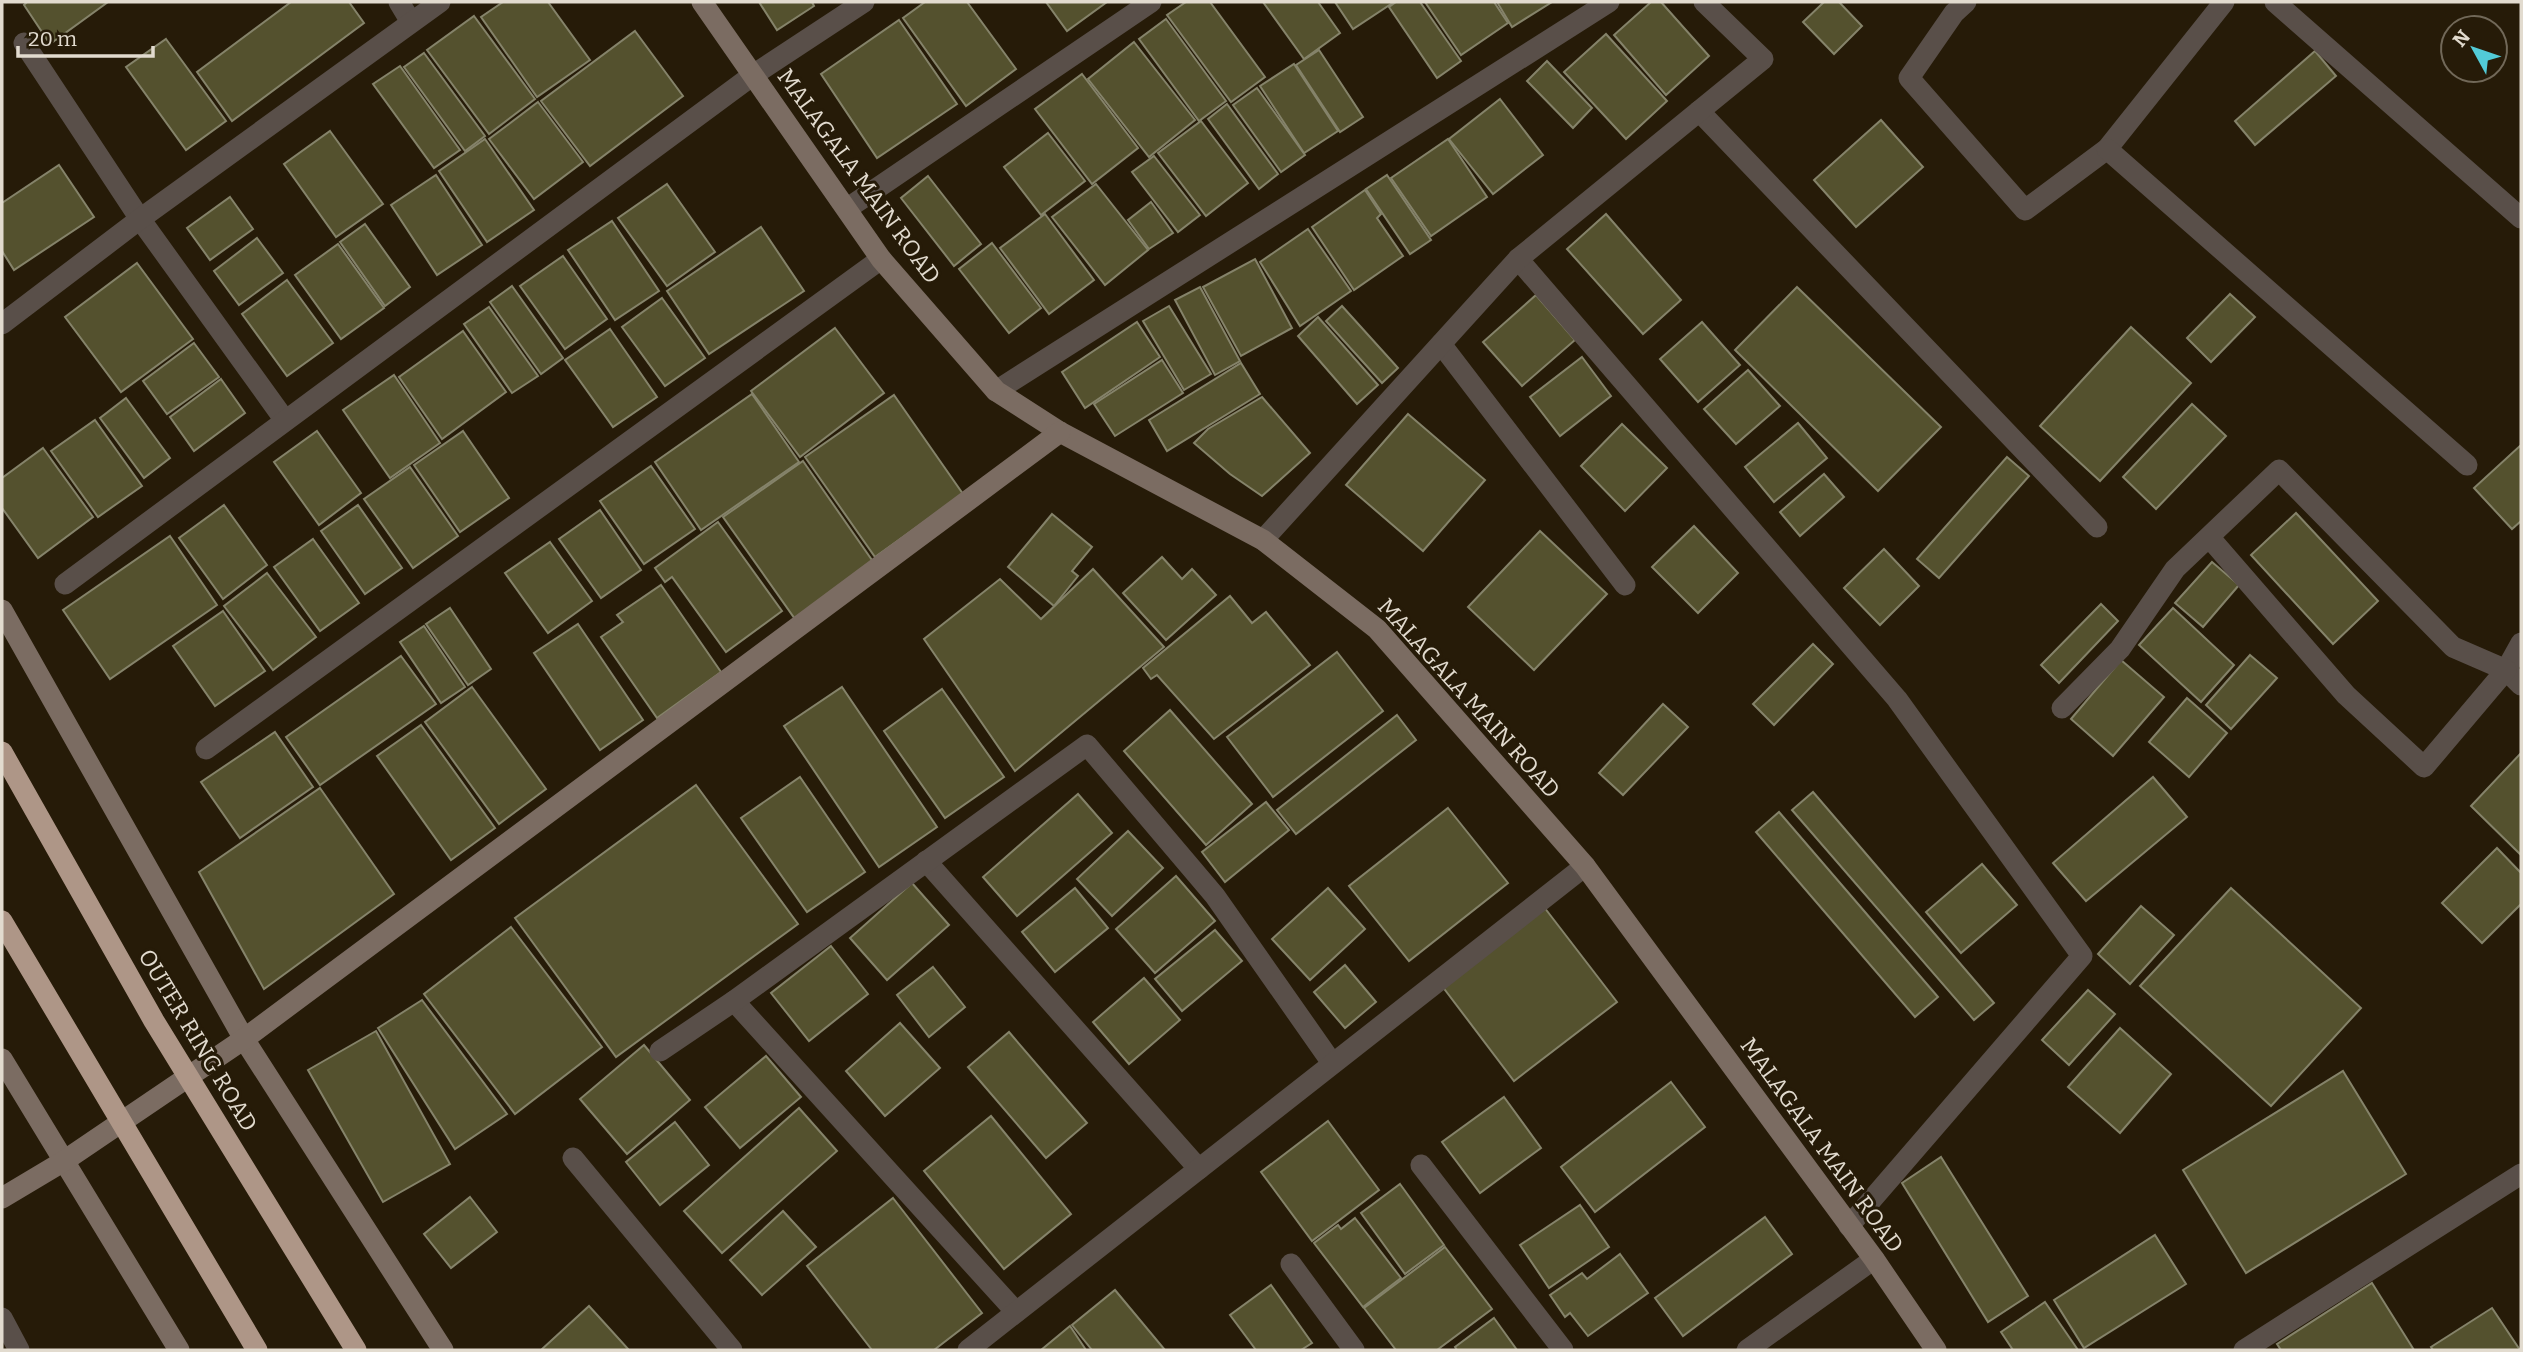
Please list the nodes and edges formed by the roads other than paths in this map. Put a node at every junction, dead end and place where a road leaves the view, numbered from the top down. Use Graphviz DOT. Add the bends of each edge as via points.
graph roads {
  1 [pos="399,2"];
  2 [pos="440,2"];
  3 [pos="702,2"];
  4 [pos="864,2"];
  5 [pos="1151,2"];
  6 [pos="1609,2"];
  7 [pos="1704,2"];
  8 [pos="2224,2"];
  9 [pos="2275,2"];
  10 [pos="1956,5"];
  11 [pos="411,22"];
  12 [pos="24,43"];
  13 [pos="753,75"];
  14 [pos="1699,111"];
  15 [pos="2106,149"];
  16 [pos="848,208"];
  17 [pos="2521,218"];
  18 [pos="140,219"];
  19 [pos="881,259"];
  20 [pos="1518,259"];
  21 [pos="2,324"];
  22 [pos="1441,344"];
  23 [pos="996,391"];
  24 [pos="284,419"];
  25 [pos="1060,432"];
  26 [pos="2467,465"];
  27 [pos="2097,527"];
  28 [pos="2209,537"];
  29 [pos="1263,540"];
  30 [pos="65,584"];
  31 [pos="1625,584"];
  32 [pos="2,610"];
  33 [pos="2521,643"];
  34 [pos="2514,677"];
  35 [pos="2062,708"];
  36 [pos="206,749"];
  37 [pos="2,752"];
  38 [pos="926,861"];
  39 [pos="1585,866"];
  40 [pos="2,921"];
  41 [pos="734,1001"];
  42 [pos="244,1039"];
  43 [pos="660,1051"];
  44 [pos="2,1059"];
  45 [pos="1332,1063"];
  46 [pos="573,1158"];
  47 [pos="64,1161"];
  48 [pos="1421,1165"];
  49 [pos="1199,1168"];
  50 [pos="2521,1174"];
  51 [pos="2,1198"];
  52 [pos="1849,1226"];
  53 [pos="1874,1259"];
  54 [pos="1292,1265"];
  55 [pos="1016,1312"];
  56 [pos="2,1318"];
  57 [pos="19,1350"];
  58 [pos="179,1350"];
  59 [pos="257,1350"];
  60 [pos="355,1350"];
  61 [pos="443,1350"];
  62 [pos="732,1350"];
  63 [pos="968,1350"];
  64 [pos="1354,1350"];
  65 [pos="1563,1350"];
  66 [pos="1747,1350"];
  67 [pos="1937,1350"];
  68 [pos="2244,1350"];
  1 -- 11 [label="street"];
  2 -- 11 [label="street"];
  3 -- 13 [label="street, MALAGALA MAIN ROAD"];
  4 -- 13 [label="street"];
  5 -- 16 [label="street"];
  6 -- 23 [label="street"];
  7 -- 14 [label="street" via="1763,59"];
  8 -- 15 [label="street"];
  9 -- 17 [label="street"];
  10 -- 15 [label="street" via="1909,78 2025,210"];
  11 -- 18 [label="street"];
  12 -- 18 [label="street"];
  13 -- 16 [label="street, MALAGALA MAIN ROAD"];
  13 -- 24 [label="street"];
  14 -- 20 [label="street"];
  14 -- 27 [label="street"];
  15 -- 26 [label="street"];
  16 -- 19 [label="street, MALAGALA MAIN ROAD"];
  18 -- 21 [label="street"];
  18 -- 24 [label="street"];
  19 -- 23 [label="street, MALAGALA MAIN ROAD"];
  19 -- 36 [label="street"];
  20 -- 22 [label="street"];
  20 -- 52 [label="street" via="1898,699 2082,956"];
  22 -- 29 [label="street"];
  22 -- 31 [label="street"];
  23 -- 25 [label="street, MALAGALA MAIN ROAD"];
  24 -- 30 [label="street"];
  25 -- 29 [label="street, MALAGALA MAIN ROAD"];
  25 -- 42 [label="street"];
  28 -- 34 [label="street" via="2279,470 2453,647"];
  28 -- 34 [label="street" via="2346,695 2424,767"];
  28 -- 35 [label="street" via="2175,569 2120,649"];
  29 -- 39 [label="street, MALAGALA MAIN ROAD" via="1377,629"];
  32 -- 42 [label="street"];
  33 -- 34 [label="street"];
  37 -- 60 [label="highway, OUTER RING ROAD" via="154,1021"];
  38 -- 41 [label="street"];
  38 -- 45 [label="street" via="1087,745 1215,896"];
  38 -- 49 [label="street"];
  39 -- 45 [label="street"];
  39 -- 52 [label="street, MALAGALA MAIN ROAD"];
  40 -- 59 [label="highway"];
  41 -- 43 [label="street"];
  41 -- 55 [label="street"];
  42 -- 47 [label="street"];
  42 -- 61 [label="street"];
  44 -- 47 [label="street"];
  45 -- 49 [label="street"];
  46 -- 62 [label="street"];
  47 -- 51 [label="street"];
  47 -- 58 [label="street"];
  48 -- 65 [label="street"];
  49 -- 55 [label="street"];
  50 -- 68 [label="street"];
  52 -- 53 [label="street, MALAGALA MAIN ROAD"];
  53 -- 66 [label="street"];
  53 -- 67 [label="street, MALAGALA MAIN ROAD"];
  54 -- 64 [label="street"];
  55 -- 63 [label="street"];
  56 -- 57 [label="street"];
}
